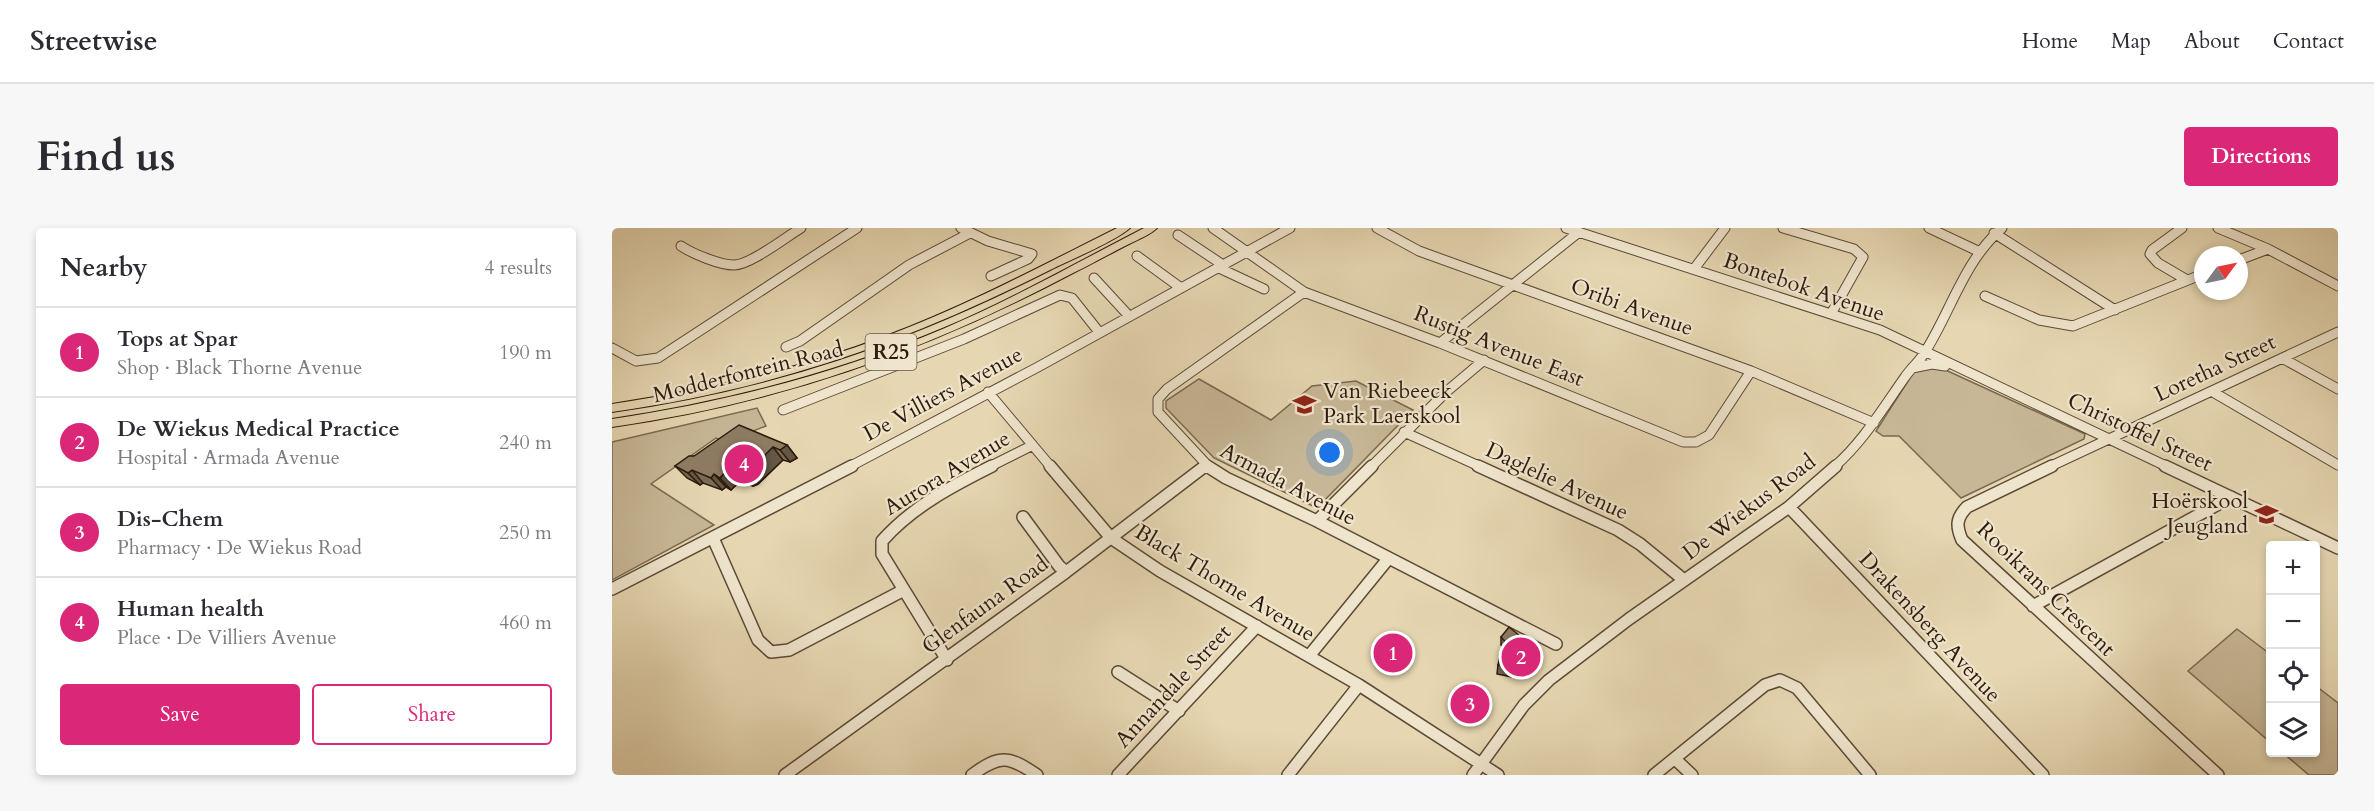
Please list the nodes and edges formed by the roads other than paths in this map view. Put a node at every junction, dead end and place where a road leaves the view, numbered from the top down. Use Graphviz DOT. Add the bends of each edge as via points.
graph roads {
  1 [pos="801,228"];
  2 [pos="857,228"];
  3 [pos="961,228"];
  4 [pos="1125,228"];
  5 [pos="1152,228"];
  6 [pos="1213,228"];
  7 [pos="1290,228"];
  8 [pos="1377,228"];
  9 [pos="1566,228"];
  10 [pos="1725,228"];
  11 [pos="1783,228"];
  12 [pos="1825,228"];
  13 [pos="1929,228"];
  14 [pos="2181,228"];
  15 [pos="2218,228"];
  16 [pos="1998,231"];
  17 [pos="1579,232"];
  18 [pos="970,233"];
  19 [pos="1178,235"];
  20 [pos="1818,238"];
  21 [pos="681,246"];
  22 [pos="2268,249"];
  23 [pos="1249,251"];
  24 [pos="1980,252"];
  25 [pos="1137,256"];
  26 [pos="2248,257"];
  27 [pos="1221,266"];
  28 [pos="1694,269"];
  29 [pos="991,276"];
  30 [pos="2194,277"];
  31 [pos="1094,278"];
  32 [pos="2187,280"];
  33 [pos="1514,285"];
  34 [pos="2338,286"];
  35 [pos="1181,288"];
  36 [pos="1264,289"];
  37 [pos="1304,292"];
  38 [pos="1985,296"];
  39 [pos="2115,310"];
  40 [pos="1831,314"];
  41 [pos="1129,316"];
  42 [pos="2338,332"];
  43 [pos="1099,333"];
  44 [pos="1440,343"];
  45 [pos="786,347"];
  46 [pos="612,348"];
  47 [pos="1924,353"];
  48 [pos="2282,358"];
  49 [pos="1484,360"];
  50 [pos="1912,368"];
  51 [pos="1751,370"];
  52 [pos="1963,371"];
  53 [pos="2338,389"];
  54 [pos="988,392"];
  55 [pos="2213,392"];
  56 [pos="612,408"];
  57 [pos="783,410"];
  58 [pos="612,423"];
  59 [pos="1874,423"];
  60 [pos="1404,432"];
  61 [pos="2108,439"];
  62 [pos="1031,446"];
  63 [pos="1206,465"];
  64 [pos="2338,465"];
  65 [pos="2231,497"];
  66 [pos="1789,507"];
  67 [pos="1023,517"];
  68 [pos="1317,521"];
  69 [pos="713,538"];
  70 [pos="1111,538"];
  71 [pos="2338,548"];
  72 [pos="1388,559"];
  73 [pos="1066,572"];
  74 [pos="1684,580"];
  75 [pos="612,589"];
  76 [pos="902,591"];
  77 [pos="2033,606"];
  78 [pos="1257,626"];
  79 [pos="1556,644"];
  80 [pos="1310,656"];
  81 [pos="946,660"];
  82 [pos="1118,672"];
  83 [pos="1359,686"];
  84 [pos="1179,711"];
  85 [pos="1675,759"];
  86 [pos="1477,770"];
  87 [pos="786,775"];
  88 [pos="972,775"];
  89 [pos="1037,775"];
  90 [pos="1118,775"];
  91 [pos="1288,775"];
  92 [pos="1498,775"];
  93 [pos="1654,775"];
  94 [pos="1692,775"];
  95 [pos="1870,775"];
  96 [pos="2043,775"];
  97 [pos="2218,775"];
  1 -- 21 [label="street" via="735,265 692,254"];
  2 -- 46 [label="street" via="664,354 636,361"];
  3 -- 18 [label="street"];
  4 -- 56 [label="main road, Modderfontein Road / R25" via="983,299 891,338 737,384"];
  5 -- 58 [label="main road, Modderfontein Road / R25" via="992,310 898,350 757,394"];
  6 -- 23 [label="street, Rustig Avenue East"];
  7 -- 23 [label="street, De Villiers Avenue"];
  8 -- 33 [label="street, Oribi Avenue" via="1419,251"];
  9 -- 17 [label="street, Bontebok Avenue"];
  10 -- 28 [label="street"];
  11 -- 20 [label="street"];
  12 -- 20 [label="street"];
  13 -- 24 [label="street"];
  14 -- 32 [label="street" via="2150,254"];
  15 -- 22 [label="street"];
  16 -- 24 [label="street, De Wiekus Road"];
  16 -- 39 [label="street"];
  17 -- 28 [label="street, Bontebok Avenue"];
  17 -- 33 [label="street"];
  18 -- 29 [label="street" via="1032,254"];
  18 -- 45 [label="street" via="909,265"];
  19 -- 27 [label="street"];
  20 -- 40 [label="street" via="1854,249 1863,257"];
  22 -- 26 [label="street"];
  22 -- 34 [label="street"];
  23 -- 27 [label="street, De Villiers Avenue"];
  23 -- 37 [label="street, Rustig Avenue East"];
  24 -- 47 [label="street, De Wiekus Road"];
  25 -- 35 [label="street"];
  27 -- 35 [label="street, De Villiers Avenue"];
  27 -- 36 [label="street"];
  28 -- 40 [label="street, Bontebok Avenue"];
  30 -- 32 [label="street"];
  31 -- 41 [label="street"];
  32 -- 39 [label="street"];
  33 -- 44 [label="street"];
  33 -- 51 [label="street, Oribi Avenue"];
  35 -- 41 [label="street, De Villiers Avenue"];
  37 -- 44 [label="street, Rustig Avenue East"];
  37 -- 63 [label="street, Armada Avenue" via="1159,397 1158,412"];
  38 -- 39 [label="street" via="2044,322 2065,326"];
  40 -- 47 [label="street, Bontebok Avenue" via="1880,330"];
  41 -- 43 [label="street, De Villiers Avenue"];
  42 -- 48 [label="street, Loretha Street"];
  43 -- 54 [label="street, De Villiers Avenue"];
  43 -- 57 [label="street" via="1072,298 1060,295 964,339"];
  44 -- 49 [label="street, Rustig Avenue East"];
  47 -- 50 [label="street, De Wiekus Road"];
  47 -- 52 [label="street, Christoffel Street"];
  48 -- 53 [label="street"];
  48 -- 55 [label="street, Loretha Street"];
  49 -- 51 [label="street, Rustig Avenue East" via="1690,443 1709,435"];
  49 -- 60 [label="street"];
  50 -- 52 [label="street" via="1938,364"];
  50 -- 59 [label="street, De Wiekus Road"];
  51 -- 59 [label="street, Oribi Avenue"];
  52 -- 61 [label="street, Christoffel Street"];
  54 -- 62 [label="street, Black Thorne Avenue"];
  54 -- 69 [label="street, De Villiers Avenue"];
  55 -- 61 [label="street, Loretha Street"];
  55 -- 64 [label="street"];
  59 -- 66 [label="street, De Wiekus Road" via="1840,462"];
  60 -- 68 [label="street"];
  60 -- 74 [label="street, Daglelie Avenue" via="1618,530"];
  61 -- 65 [label="street, Christoffel Street"];
  61 -- 77 [label="street, Rooikrans Crescent" via="1972,503 1960,513 1957,530 1962,540"];
  62 -- 70 [label="street, Black Thorne Avenue"];
  62 -- 76 [label="street, Aurora Avenue" via="948,490 889,530 882,541 882,554"];
  63 -- 68 [label="street, Armada Avenue"];
  63 -- 70 [label="street, Glenfauna Road"];
  65 -- 71 [label="street, Christoffel Street"];
  65 -- 77 [label="street"];
  66 -- 74 [label="street, De Wiekus Road"];
  66 -- 96 [label="street, Drakensberg Avenue"];
  67 -- 73 [label="street"];
  68 -- 72 [label="street, Armada Avenue"];
  69 -- 75 [label="street, De Villiers Avenue"];
  69 -- 76 [label="street" via="758,640 765,651 775,654"];
  70 -- 73 [label="street, Glenfauna Road"];
  70 -- 78 [label="street, Black Thorne Avenue"];
  72 -- 79 [label="street, Armada Avenue"];
  72 -- 80 [label="street"];
  73 -- 81 [label="street, Glenfauna Road"];
  74 -- 86 [label="street, De Wiekus Road" via="1549,680 1524,705"];
  76 -- 81 [label="street, Aurora Avenue"];
  77 -- 97 [label="street, Rooikrans Crescent"];
  78 -- 80 [label="street, Black Thorne Avenue"];
  78 -- 84 [label="street, Annandale Street"];
  80 -- 83 [label="street, Black Thorne Avenue"];
  81 -- 87 [label="street, Glenfauna Road"];
  82 -- 84 [label="street"];
  83 -- 86 [label="street, Black Thorne Avenue"];
  83 -- 91 [label="street"];
  84 -- 90 [label="street, Annandale Street"];
  85 -- 93 [label="street"];
  85 -- 94 [label="street"];
  85 -- 95 [label="street" via="1764,685 1780,680 1797,688"];
  86 -- 92 [label="street, Black Thorne Avenue"];
  88 -- 89 [label="street" via="989,762 1004,758"];
}
